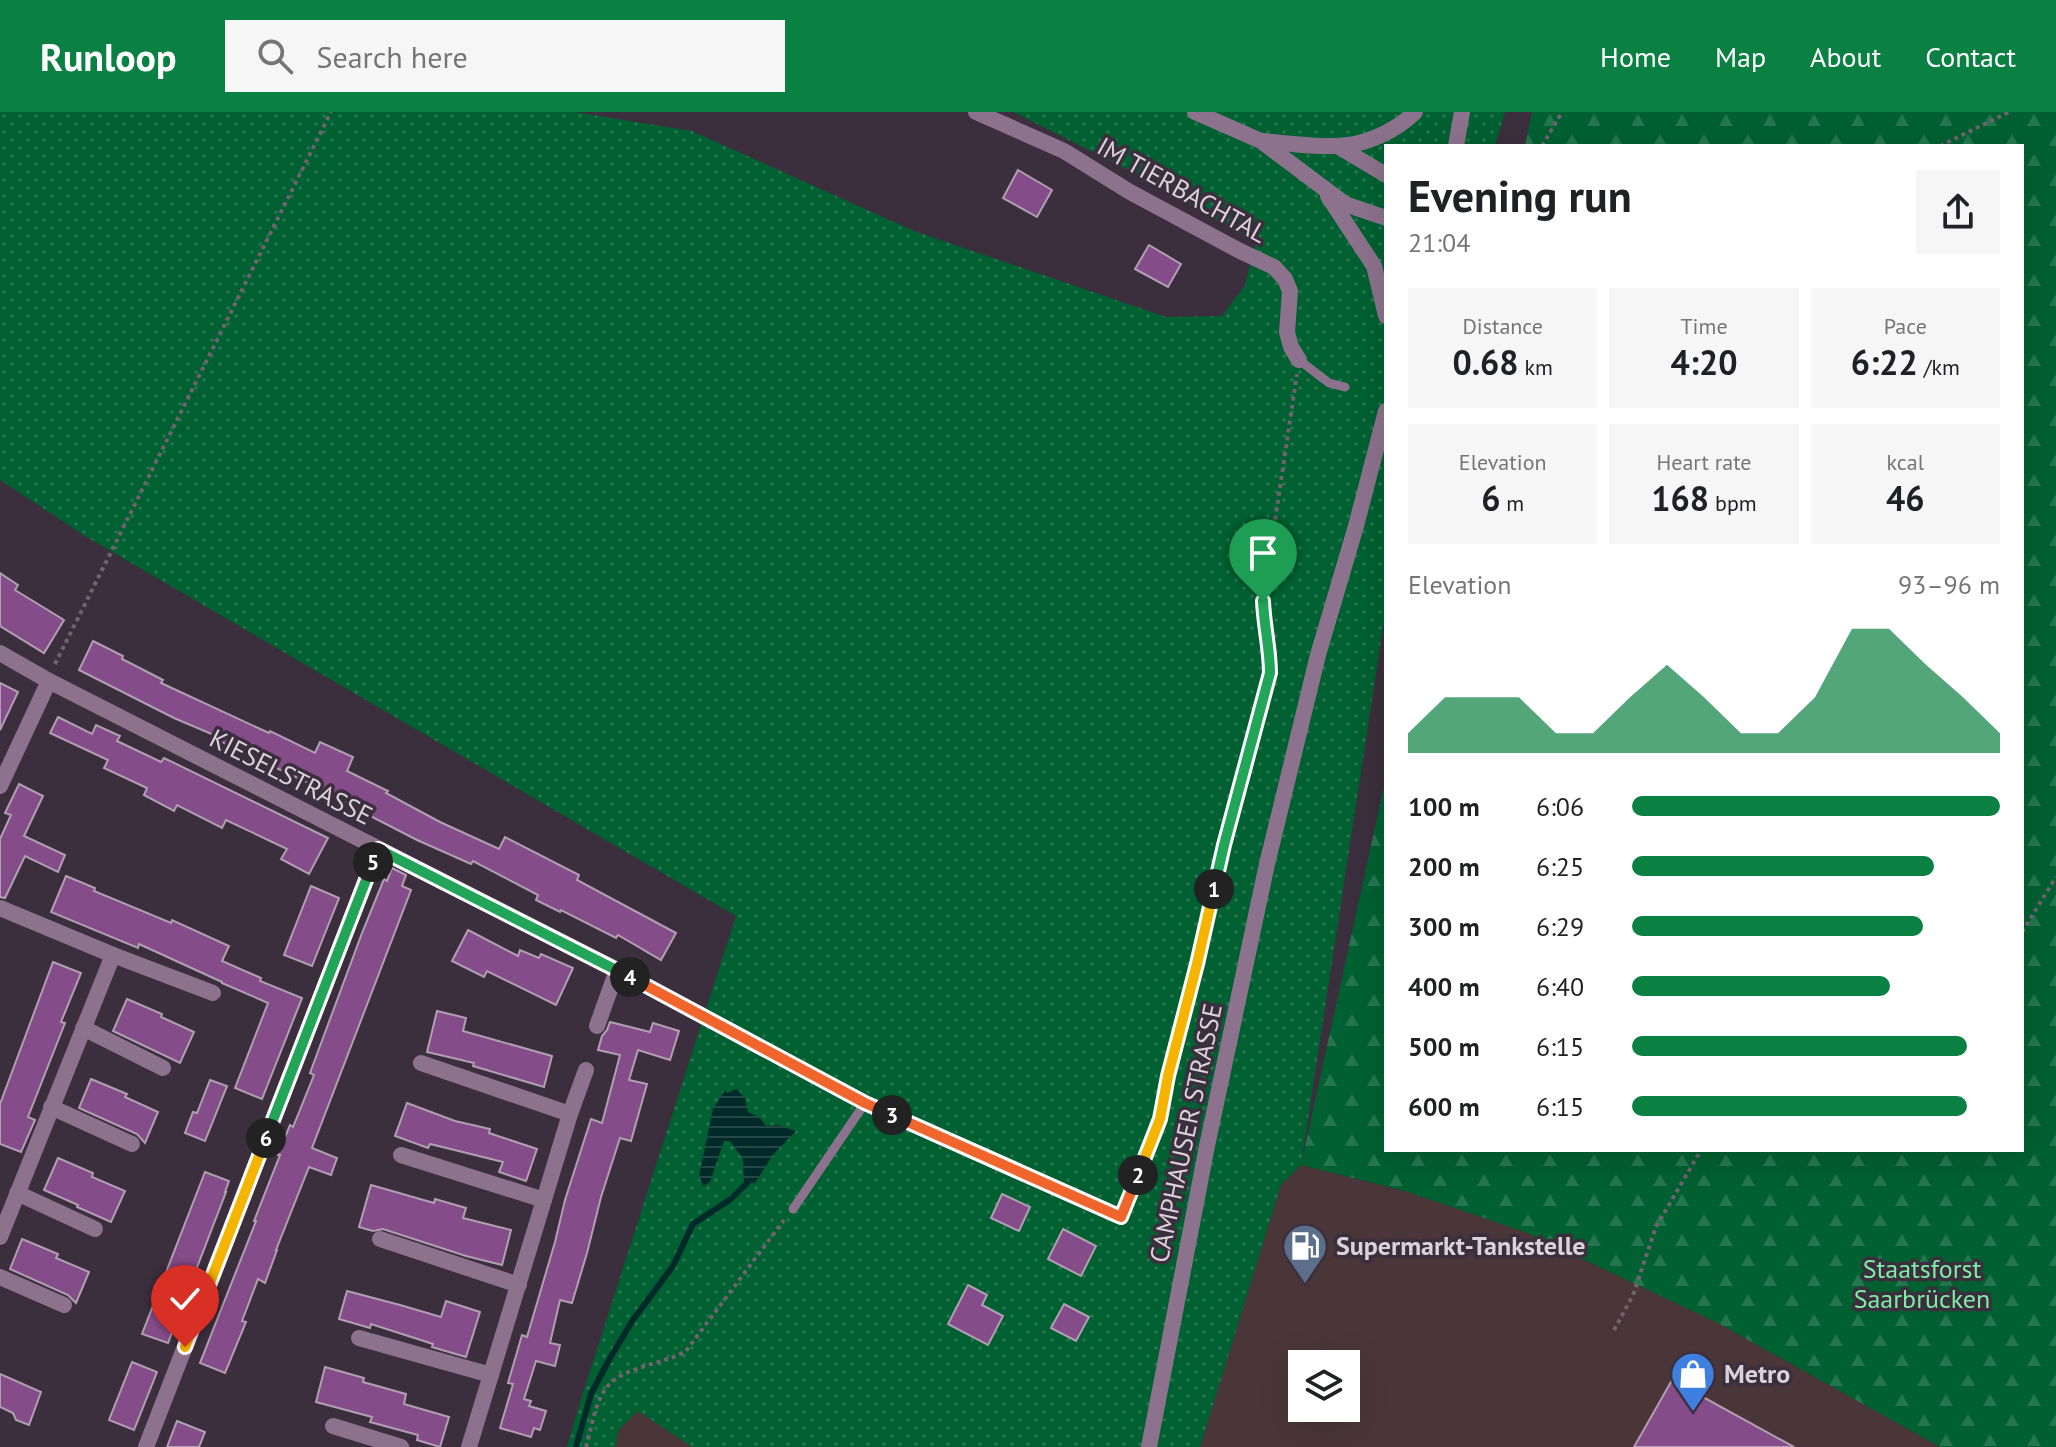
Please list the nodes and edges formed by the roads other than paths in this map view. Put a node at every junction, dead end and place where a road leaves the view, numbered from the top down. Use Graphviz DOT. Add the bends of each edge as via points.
graph roads {
  1 [pos="976,112"];
  2 [pos="1195,112"];
  3 [pos="1415,112"];
  4 [pos="1462,112"];
  5 [pos="1261,141"];
  6 [pos="1456,144"];
  7 [pos="1339,147"];
  8 [pos="1384,174"];
  9 [pos="1323,188"];
  10 [pos="1384,217"];
  11 [pos="1384,308"];
  12 [pos="1299,360"];
  13 [pos="1345,387"];
  14 [pos="1384,419"];
  15 [pos="0,653"];
  16 [pos="49,681"];
  17 [pos="0,786"];
  18 [pos="378,849"];
  19 [pos="0,908"];
  20 [pos="113,955"];
  21 [pos="617,970"];
  22 [pos="213,993"];
  23 [pos="597,1026"];
  24 [pos="83,1028"];
  25 [pos="421,1063"];
  26 [pos="163,1068"];
  27 [pos="586,1070"];
  28 [pos="865,1103"];
  29 [pos="51,1107"];
  30 [pos="570,1114"];
  31 [pos="132,1144"];
  32 [pos="401,1155"];
  33 [pos="17,1193"];
  34 [pos="544,1200"];
  35 [pos="793,1209"];
  36 [pos="1121,1217"];
  37 [pos="95,1229"];
  38 [pos="0,1237"];
  39 [pos="380,1239"];
  40 [pos="0,1277"];
  41 [pos="519,1285"];
  42 [pos="64,1305"];
  43 [pos="359,1338"];
  44 [pos="491,1375"];
  45 [pos="333,1426"];
  46 [pos="146,1447"];
  47 [pos="401,1447"];
  48 [pos="469,1447"];
  49 [pos="1149,1447"];
  1 -- 12 [label="street, IM TIERBACHTAL" via="1064,151 1274,267 1290,291 1287,332"];
  2 -- 5 [label="street"];
  3 -- 7 [label="street" via="1385,133"];
  4 -- 6 [label="street"];
  5 -- 7 [label="street"];
  5 -- 9 [label="street"];
  7 -- 8 [label="street"];
  9 -- 10 [label="street" via="1345,204"];
  9 -- 11 [label="street" via="1374,266"];
  12 -- 13 [label="lane" via="1329,383"];
  14 -- 49 [label="street, CAMPHAUSER STRASSE" via="1267,864"];
  15 -- 16 [label="street, KIESELSTRASSE"];
  16 -- 17 [label="street"];
  16 -- 18 [label="street, KIESELSTRASSE"];
  18 -- 21 [label="street, KIESELSTRASSE"];
  18 -- 46 [label="street"];
  19 -- 20 [label="street"];
  20 -- 22 [label="street"];
  20 -- 24 [label="street"];
  21 -- 23 [label="street"];
  21 -- 28 [label="street, KIESELSTRASSE"];
  24 -- 26 [label="street"];
  24 -- 29 [label="street"];
  25 -- 30 [label="street"];
  27 -- 30 [label="street"];
  28 -- 35 [label="lane"];
  28 -- 36 [label="street, KIESELSTRASSE"];
  29 -- 31 [label="street"];
  29 -- 33 [label="street"];
  30 -- 34 [label="street"];
  32 -- 34 [label="street"];
  33 -- 37 [label="street"];
  33 -- 38 [label="street"];
  34 -- 41 [label="street"];
  39 -- 41 [label="street"];
  40 -- 42 [label="street"];
  41 -- 44 [label="street"];
  43 -- 44 [label="street"];
  44 -- 48 [label="street"];
  45 -- 47 [label="street"];
}
